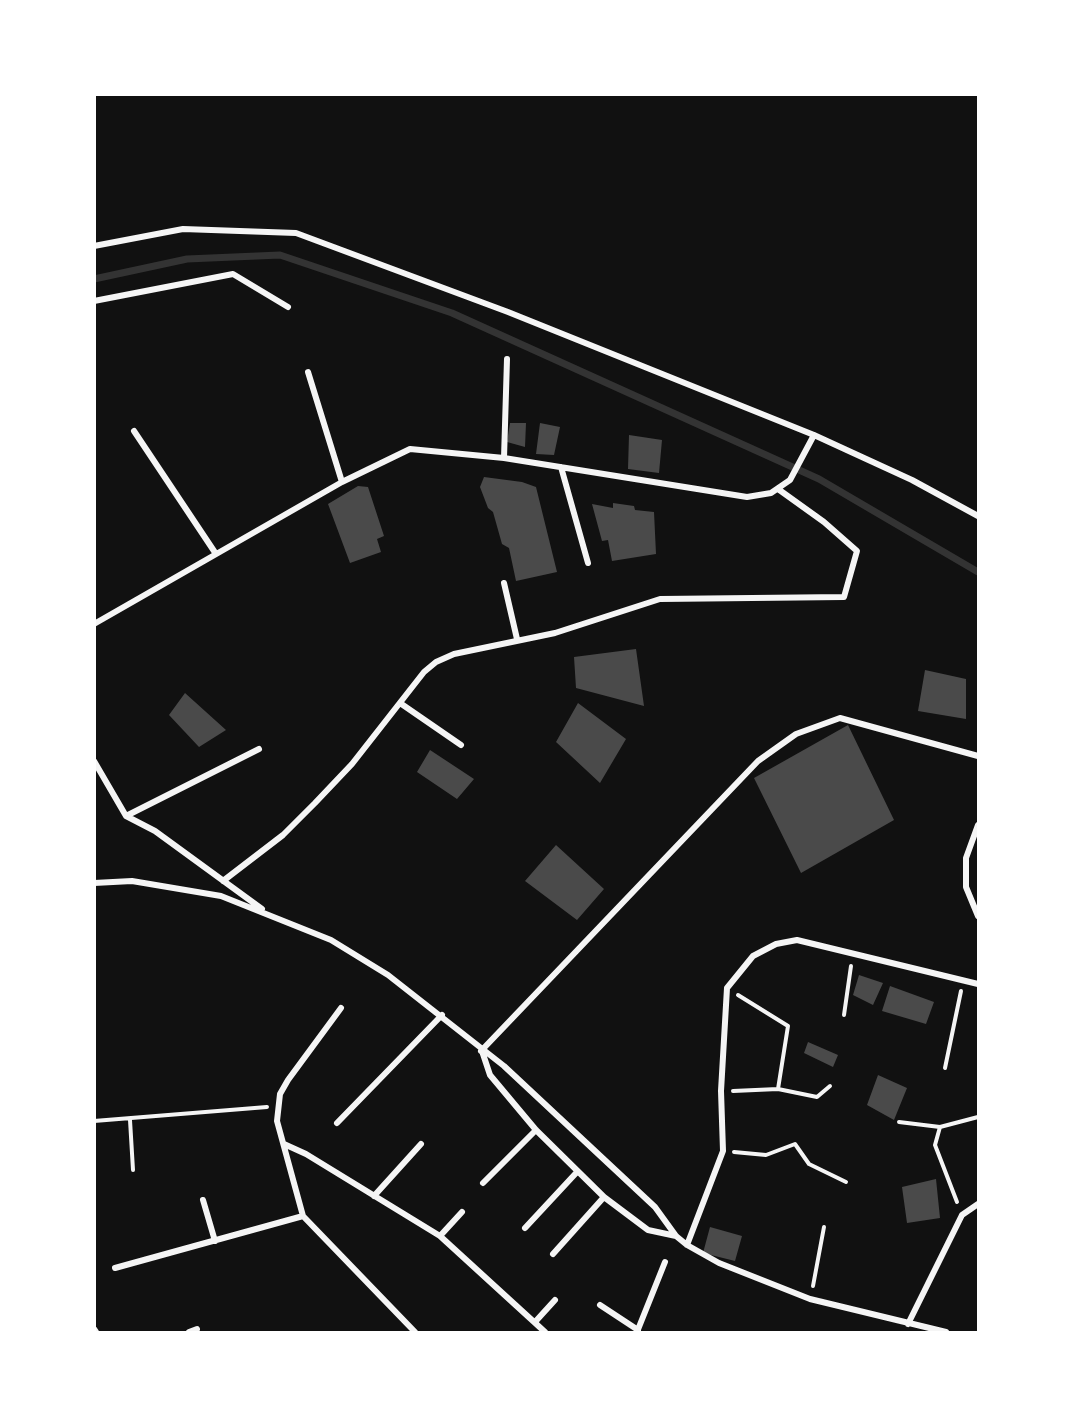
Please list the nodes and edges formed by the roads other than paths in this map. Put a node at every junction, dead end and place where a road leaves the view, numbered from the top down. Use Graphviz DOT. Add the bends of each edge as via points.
graph roads {
  1 [pos="94,246"];
  2 [pos="94,301"];
  3 [pos="288,307"];
  4 [pos="507,359"];
  5 [pos="308,372"];
  6 [pos="134,431"];
  7 [pos="814,435"];
  8 [pos="504,458"];
  9 [pos="561,467"];
  10 [pos="342,482"];
  11 [pos="778,489"];
  12 [pos="978,516"];
  13 [pos="216,554"];
  14 [pos="588,563"];
  15 [pos="504,583"];
  16 [pos="94,624"];
  17 [pos="517,639"];
  18 [pos="400,703"];
  19 [pos="460,745"];
  20 [pos="259,749"];
  21 [pos="978,756"];
  22 [pos="94,761"];
  23 [pos="126,816"];
  24 [pos="978,825"];
  25 [pos="223,881"];
  26 [pos="94,883"];
  27 [pos="270,915"];
  28 [pos="978,916"];
  29 [pos="978,984"];
  30 [pos="341,1008"];
  31 [pos="442,1016"];
  32 [pos="482,1051"];
  33 [pos="337,1123"];
  34 [pos="536,1130"];
  35 [pos="284,1144"];
  36 [pos="421,1144"];
  37 [pos="577,1172"];
  38 [pos="483,1183"];
  39 [pos="374,1196"];
  40 [pos="604,1197"];
  41 [pos="203,1200"];
  42 [pos="978,1204"];
  43 [pos="462,1212"];
  44 [pos="303,1216"];
  45 [pos="525,1228"];
  46 [pos="440,1236"];
  47 [pos="676,1236"];
  48 [pos="215,1241"];
  49 [pos="687,1245"];
  50 [pos="553,1254"];
  51 [pos="665,1262"];
  52 [pos="115,1268"];
  53 [pos="555,1300"];
  54 [pos="600,1305"];
  55 [pos="535,1322"];
  56 [pos="908,1324"];
  57 [pos="197,1329"];
  58 [pos="637,1331"];
  59 [pos="189,1332"];
  60 [pos="415,1332"];
  61 [pos="545,1332"];
  62 [pos="946,1332"];
  1 -- 7 [label="street" via="183,229 296,233 508,312"];
  2 -- 3 [label="street" via="233,274"];
  4 -- 8 [label="street"];
  5 -- 10 [label="street"];
  6 -- 13 [label="street"];
  7 -- 11 [label="street" via="790,480"];
  7 -- 12 [label="street" via="912,480"];
  8 -- 9 [label="street"];
  8 -- 10 [label="street" via="410,449"];
  9 -- 11 [label="street" via="747,496"];
  9 -- 14 [label="street"];
  10 -- 13 [label="street"];
  11 -- 17 [label="street" via="857,551 844,597 660,600 555,633"];
  13 -- 16 [label="street"];
  15 -- 17 [label="street"];
  17 -- 18 [label="street" via="436,662"];
  18 -- 19 [label="street"];
  18 -- 25 [label="street" via="315,803 283,835"];
  20 -- 23 [label="street"];
  21 -- 32 [label="street" via="840,718 796,734 758,761"];
  22 -- 23 [label="street"];
  23 -- 25 [label="street" via="155,831"];
  24 -- 28 [label="street" via="966,858 966,887"];
  25 -- 27 [label="street"];
  26 -- 27 [label="street" via="132,881 194,890"];
  27 -- 31 [label="street" via="331,940 388,975"];
  29 -- 49 [label="street" via="797,940 776,944 753,956 727,988 721,1091 723,1151"];
  30 -- 35 [label="street" via="288,1080 277,1106"];
  31 -- 32 [label="street"];
  31 -- 33 [label="street"];
  32 -- 34 [label="street" via="490,1075"];
  32 -- 47 [label="street" via="588,1142 654,1207"];
  34 -- 37 [label="street"];
  34 -- 38 [label="street"];
  35 -- 39 [label="street"];
  35 -- 44 [label="street"];
  36 -- 39 [label="street"];
  37 -- 40 [label="street"];
  37 -- 45 [label="street"];
  39 -- 46 [label="street"];
  40 -- 47 [label="street" via="648,1230"];
  40 -- 50 [label="street"];
  41 -- 48 [label="street"];
  42 -- 56 [label="street" via="962,1215"];
  43 -- 46 [label="street"];
  44 -- 48 [label="street"];
  44 -- 60 [label="street"];
  46 -- 55 [label="street"];
  47 -- 49 [label="street"];
  48 -- 52 [label="street"];
  49 -- 56 [label="street" via="719,1263 810,1299"];
  51 -- 58 [label="street"];
  53 -- 55 [label="street"];
  54 -- 58 [label="street"];
  55 -- 61 [label="street"];
  56 -- 62 [label="street"];
  57 -- 59 [label="street"];
}
